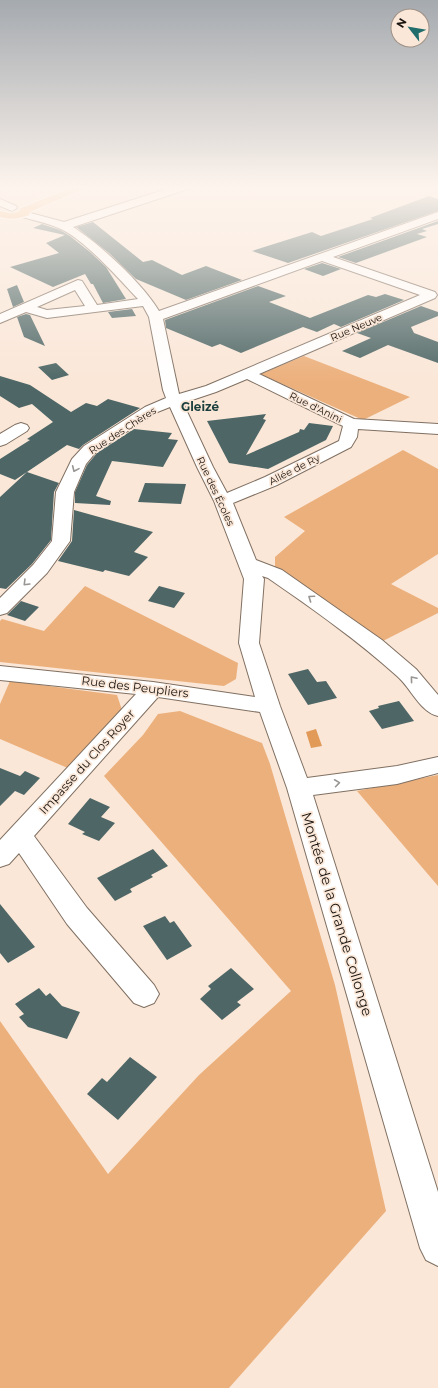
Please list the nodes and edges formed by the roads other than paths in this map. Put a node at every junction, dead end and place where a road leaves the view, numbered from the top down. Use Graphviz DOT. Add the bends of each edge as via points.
graph roads {
  1 [pos="98,252"];
  2 [pos="336,252"];
  3 [pos="321,257"];
  4 [pos="434,296"];
  5 [pos="147,302"];
  6 [pos="25,308"];
  7 [pos="93,309"];
  8 [pos="156,317"];
  9 [pos="0,319"];
  10 [pos="246,373"];
  11 [pos="175,402"];
  12 [pos="0,421"];
  13 [pos="351,424"];
  14 [pos="438,429"];
  15 [pos="0,441"];
  16 [pos="223,501"];
  17 [pos="251,571"];
  18 [pos="0,609"];
  19 [pos="0,673"];
  20 [pos="153,689"];
  21 [pos="269,706"];
  22 [pos="438,709"];
  23 [pos="438,765"];
  24 [pos="299,788"];
  25 [pos="20,835"];
  26 [pos="0,857"];
  27 [pos="144,994"];
  28 [pos="438,1248"];
  1 -- 5 [label="street"];
  2 -- 3 [label="street"];
  3 -- 4 [label="street, Rue Neuve"];
  3 -- 8 [label="street"];
  4 -- 10 [label="street, Rue Neuve"];
  5 -- 7 [label="street"];
  5 -- 8 [label="street"];
  6 -- 7 [label="street" via="47,314"];
  6 -- 7 [label="street" via="78,284"];
  6 -- 9 [label="street"];
  8 -- 11 [label="street" via="170,390"];
  10 -- 11 [label="street, Rue Neuve"];
  10 -- 13 [label="street, Rue d'Anini"];
  11 -- 16 [label="street, Rue des Écoles"];
  11 -- 18 [label="street, Rue des Chères, one-way" via="150,410 90,449 78,462 65,492 61,541 40,569"];
  12 -- 15 [label="street" via="21,428"];
  13 -- 14 [label="street, Rue d'Anini"];
  13 -- 16 [label="street, Allée de Ry" via="345,444 271,481"];
  16 -- 17 [label="street, Rue des Écoles"];
  17 -- 21 [label="street, Montée de la Grande Collonge" via="249,643"];
  22 -- 17 [label="street, one-way" via="408,674 375,645 275,574"];
  19 -- 20 [label="street, Rue des Peupliers"];
  20 -- 21 [label="street, Rue des Peupliers"];
  20 -- 25 [label="street, Impasse du Clos Royer"];
  21 -- 24 [label="street, Montée de la Grande Collonge"];
  24 -- 23 [label="street, one-way" via="397,775"];
  24 -- 28 [label="street, Montée de la Grande Collonge"];
  25 -- 26 [label="street, Impasse du Clos Royer"];
  25 -- 27 [label="street" via="77,916"];
}
